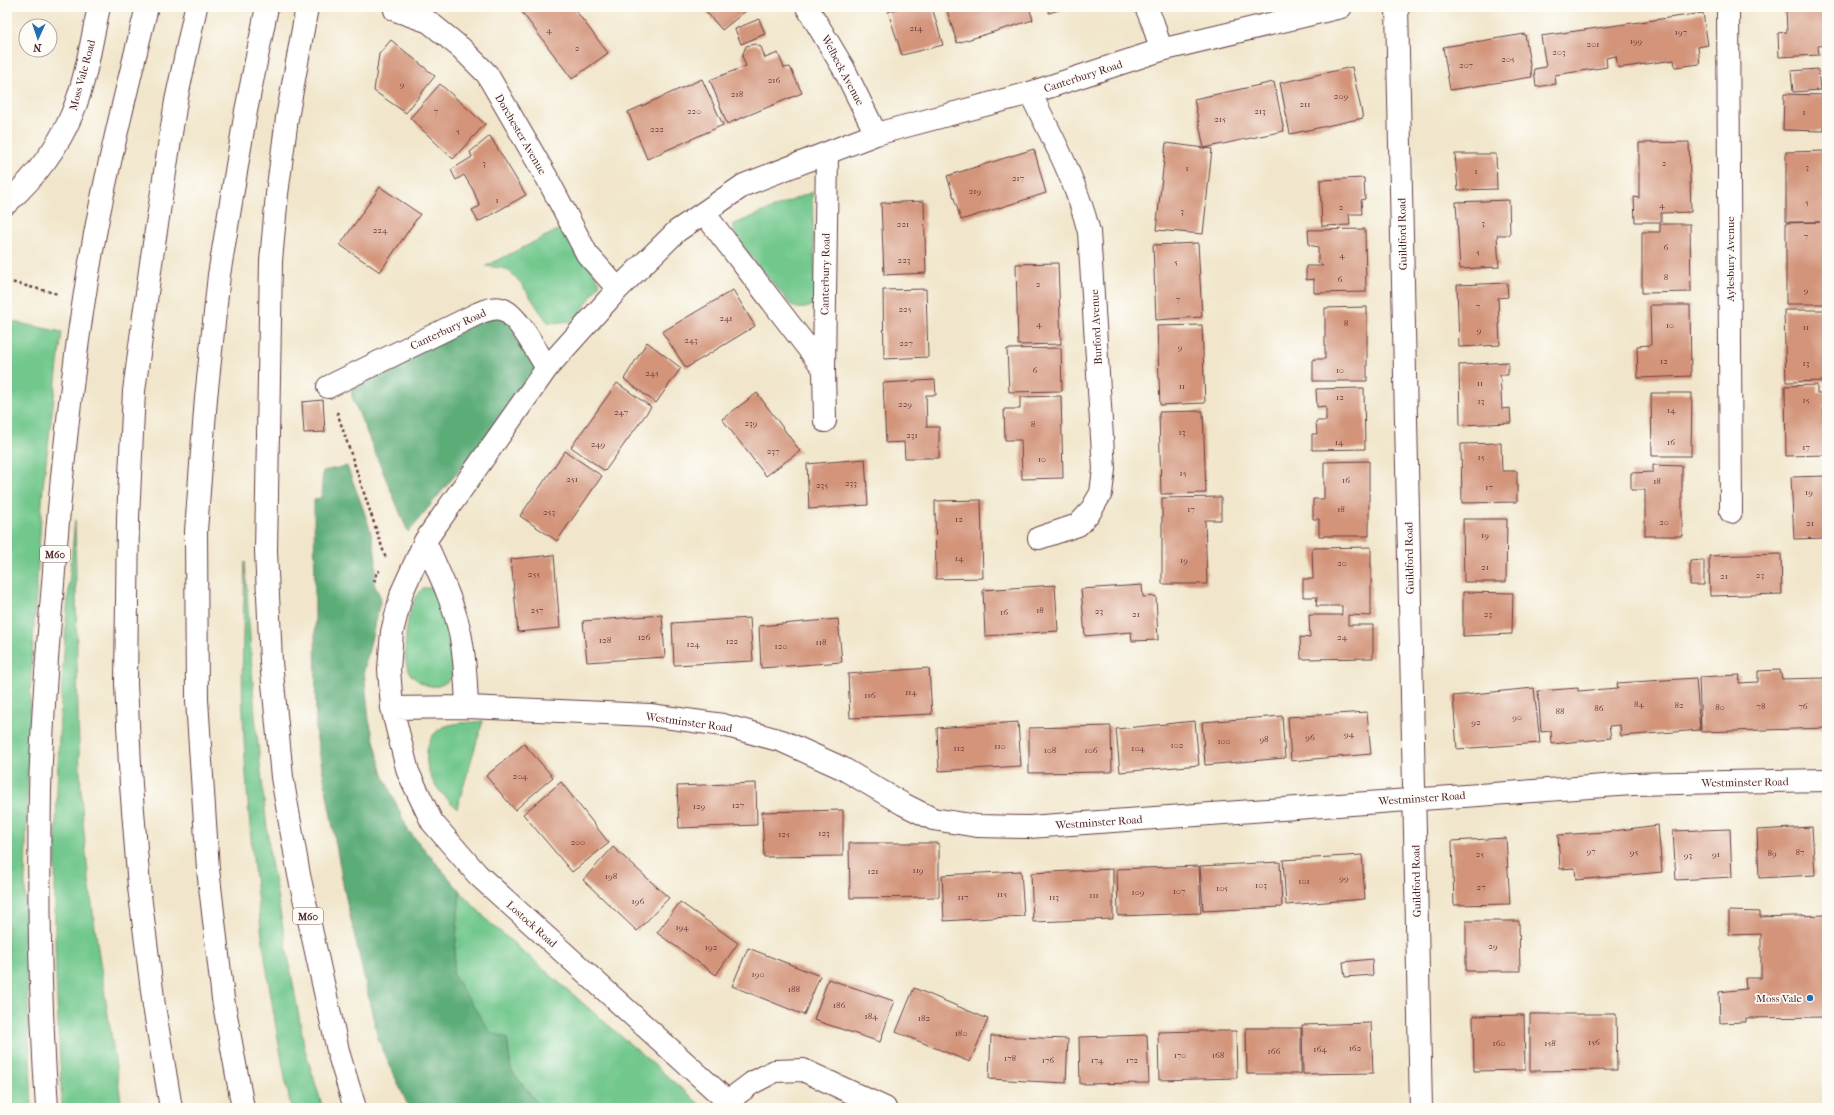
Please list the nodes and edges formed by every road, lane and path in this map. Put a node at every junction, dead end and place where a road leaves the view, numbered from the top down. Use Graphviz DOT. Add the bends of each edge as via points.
graph roads {
  1 [pos="99,7"];
  2 [pos="147,7"];
  3 [pos="196,7"];
  4 [pos="267,7"];
  5 [pos="307,7"];
  6 [pos="807,7"];
  7 [pos="1146,7"];
  8 [pos="1341,7"];
  9 [pos="1398,7"];
  10 [pos="1728,7"];
  11 [pos="395,10"];
  12 [pos="1161,50"];
  13 [pos="1030,93"];
  14 [pos="876,134"];
  15 [pos="827,154"];
  16 [pos="7,203"];
  17 [pos="704,213"];
  18 [pos="7,282"];
  19 [pos="618,289"];
  20 [pos="64,296"];
  21 [pos="547,368"];
  22 [pos="824,369"];
  23 [pos="328,387"];
  24 [pos="825,421"];
  25 [pos="1731,512"];
  26 [pos="1039,538"];
  27 [pos="425,541"];
  28 [pos="402,592"];
  29 [pos="467,707"];
  30 [pos="392,708"];
  31 [pos="1827,780"];
  32 [pos="1414,798"];
  33 [pos="732,1104"];
  34 [pos="47,1108"];
  35 [pos="171,1108"];
  36 [pos="243,1108"];
  37 [pos="355,1108"];
  38 [pos="885,1108"];
  39 [pos="1420,1108"];
  1 -- 16 [label="main road, Moss Vale Road" via="72,114 40,168"];
  2 -- 34 [label="main road, M60" via="99,213 78,341 60,482 40,788 41,1025"];
  3 -- 35 [label="main road" via="176,101 151,263 134,391 128,518 126,684 131,785 139,887 154,1006"];
  4 -- 36 [label="main road" via="243,126 219,275 196,531 196,700 208,869 223,999"];
  5 -- 37 [label="main road, M60" via="287,118 271,261 266,551 271,662 282,777 299,875 339,1055"];
  6 -- 14 [label="main road, Welbeck Avenue" via="844,69"];
  7 -- 12 [label="main road" via="1154,23"];
  8 -- 12 [label="main road, Canterbury Road"];
  9 -- 32 [label="main road, Guildford Road"];
  10 -- 25 [label="main road, Aylesbury Avenue"];
  11 -- 19 [label="main road, Dorchester Avenue" via="429,22 461,48 487,74 587,254"];
  12 -- 13 [label="main road, Canterbury Road"];
  13 -- 14 [label="main road, Canterbury Road"];
  13 -- 26 [label="main road, Burford Avenue" via="1071,174 1089,232 1104,469 1102,493 1078,525"];
  14 -- 15 [label="main road, Canterbury Road"];
  15 -- 17 [label="main road, Canterbury Road" via="744,185"];
  15 -- 22 [label="main road, Canterbury Road"];
  17 -- 19 [label="main road, Canterbury Road" via="677,231"];
  17 -- 22 [label="main road"];
  18 -- 20 [label="path"];
  19 -- 21 [label="main road, Canterbury Road"];
  21 -- 23 [label="main road, Canterbury Road" via="514,319 496,308 479,313"];
  21 -- 27 [label="main road, Canterbury Road"];
  22 -- 24 [label="main road, Canterbury Road"];
  23 -- 28 [label="path" via="386,558"];
  27 -- 28 [label="main road, Canterbury Road"];
  27 -- 29 [label="main road" via="447,590 460,633"];
  28 -- 30 [label="main road, Canterbury Road" via="392,632 389,670"];
  29 -- 30 [label="main road, Westminster Road"];
  29 -- 32 [label="main road, Westminster Road" via="650,715 723,725 782,741 842,768 934,819 977,826 1029,827"];
  30 -- 33 [label="main road, Lostock Road" via="408,772 432,822 468,864"];
  31 -- 32 [label="main road, Westminster Road" via="1632,784"];
  32 -- 39 [label="main road, Guildford Road"];
  33 -- 38 [label="main road, Lostock Road" via="752,1083 775,1071 803,1070"];
}
